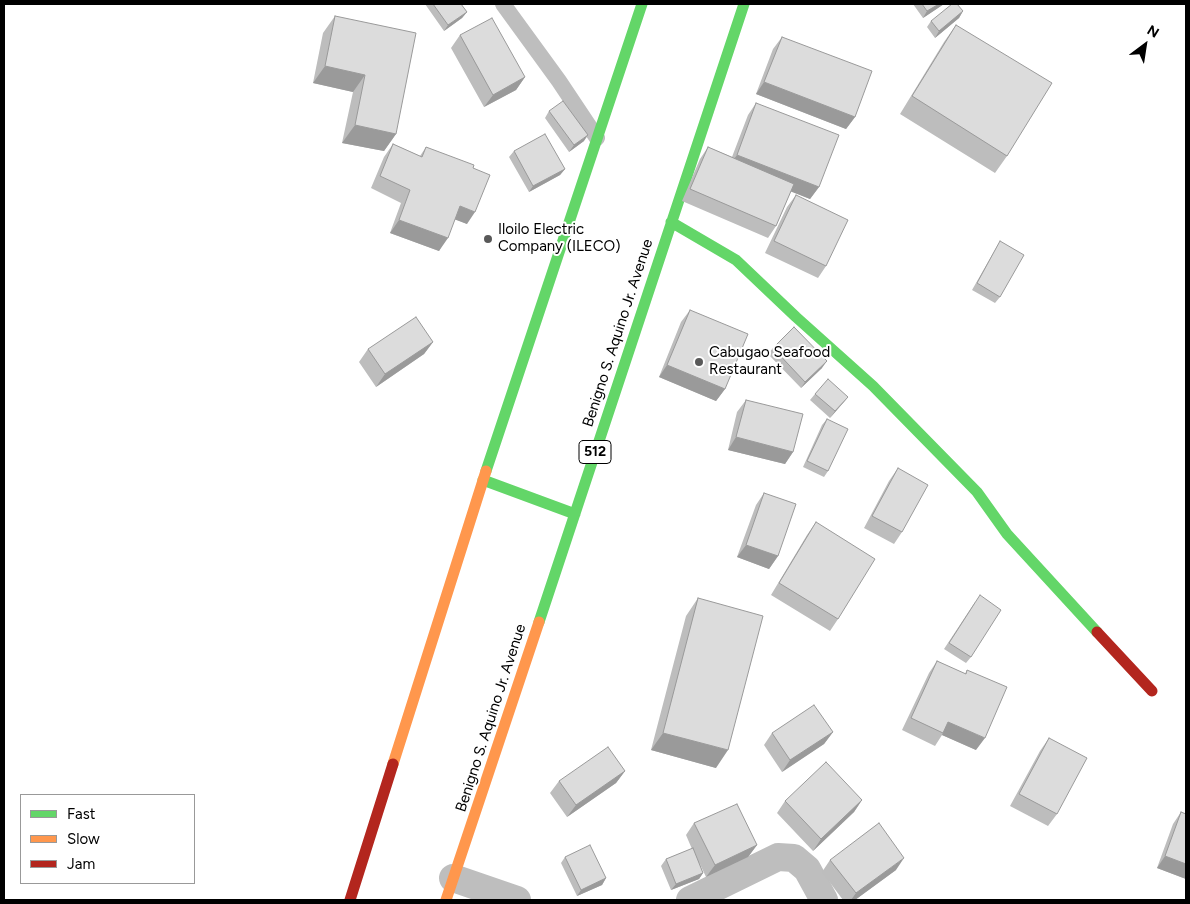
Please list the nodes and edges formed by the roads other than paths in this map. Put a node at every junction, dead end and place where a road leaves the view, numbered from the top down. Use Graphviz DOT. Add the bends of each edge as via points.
graph roads {
  1 [pos="503,4"];
  2 [pos="642,4"];
  3 [pos="744,4"];
  4 [pos="596,138"];
  5 [pos="671,222"];
  6 [pos="483,480"];
  7 [pos="574,514"];
  8 [pos="1152,691"];
  9 [pos="449,889"];
  10 [pos="350,900"];
  11 [pos="517,900"];
  12 [pos="690,900"];
  13 [pos="824,900"];
  1 -- 4 [label="lane" via="559,80"];
  2 -- 4 [label="main road"];
  3 -- 5 [label="main road, Benigno S. Aquino Jr. Avenue / 512"];
  4 -- 6 [label="main road"];
  5 -- 7 [label="main road, Benigno S. Aquino Jr. Avenue / 512"];
  5 -- 8 [label="main road" via="736,260 873,386 977,492 1007,534"];
  6 -- 7 [label="main road"];
  6 -- 10 [label="main road"];
  7 -- 9 [label="main road, Benigno S. Aquino Jr. Avenue / 512"];
  9 -- 11 [label="street"];
  12 -- 13 [label="street" via="778,857 794,858 807,869"];
}
